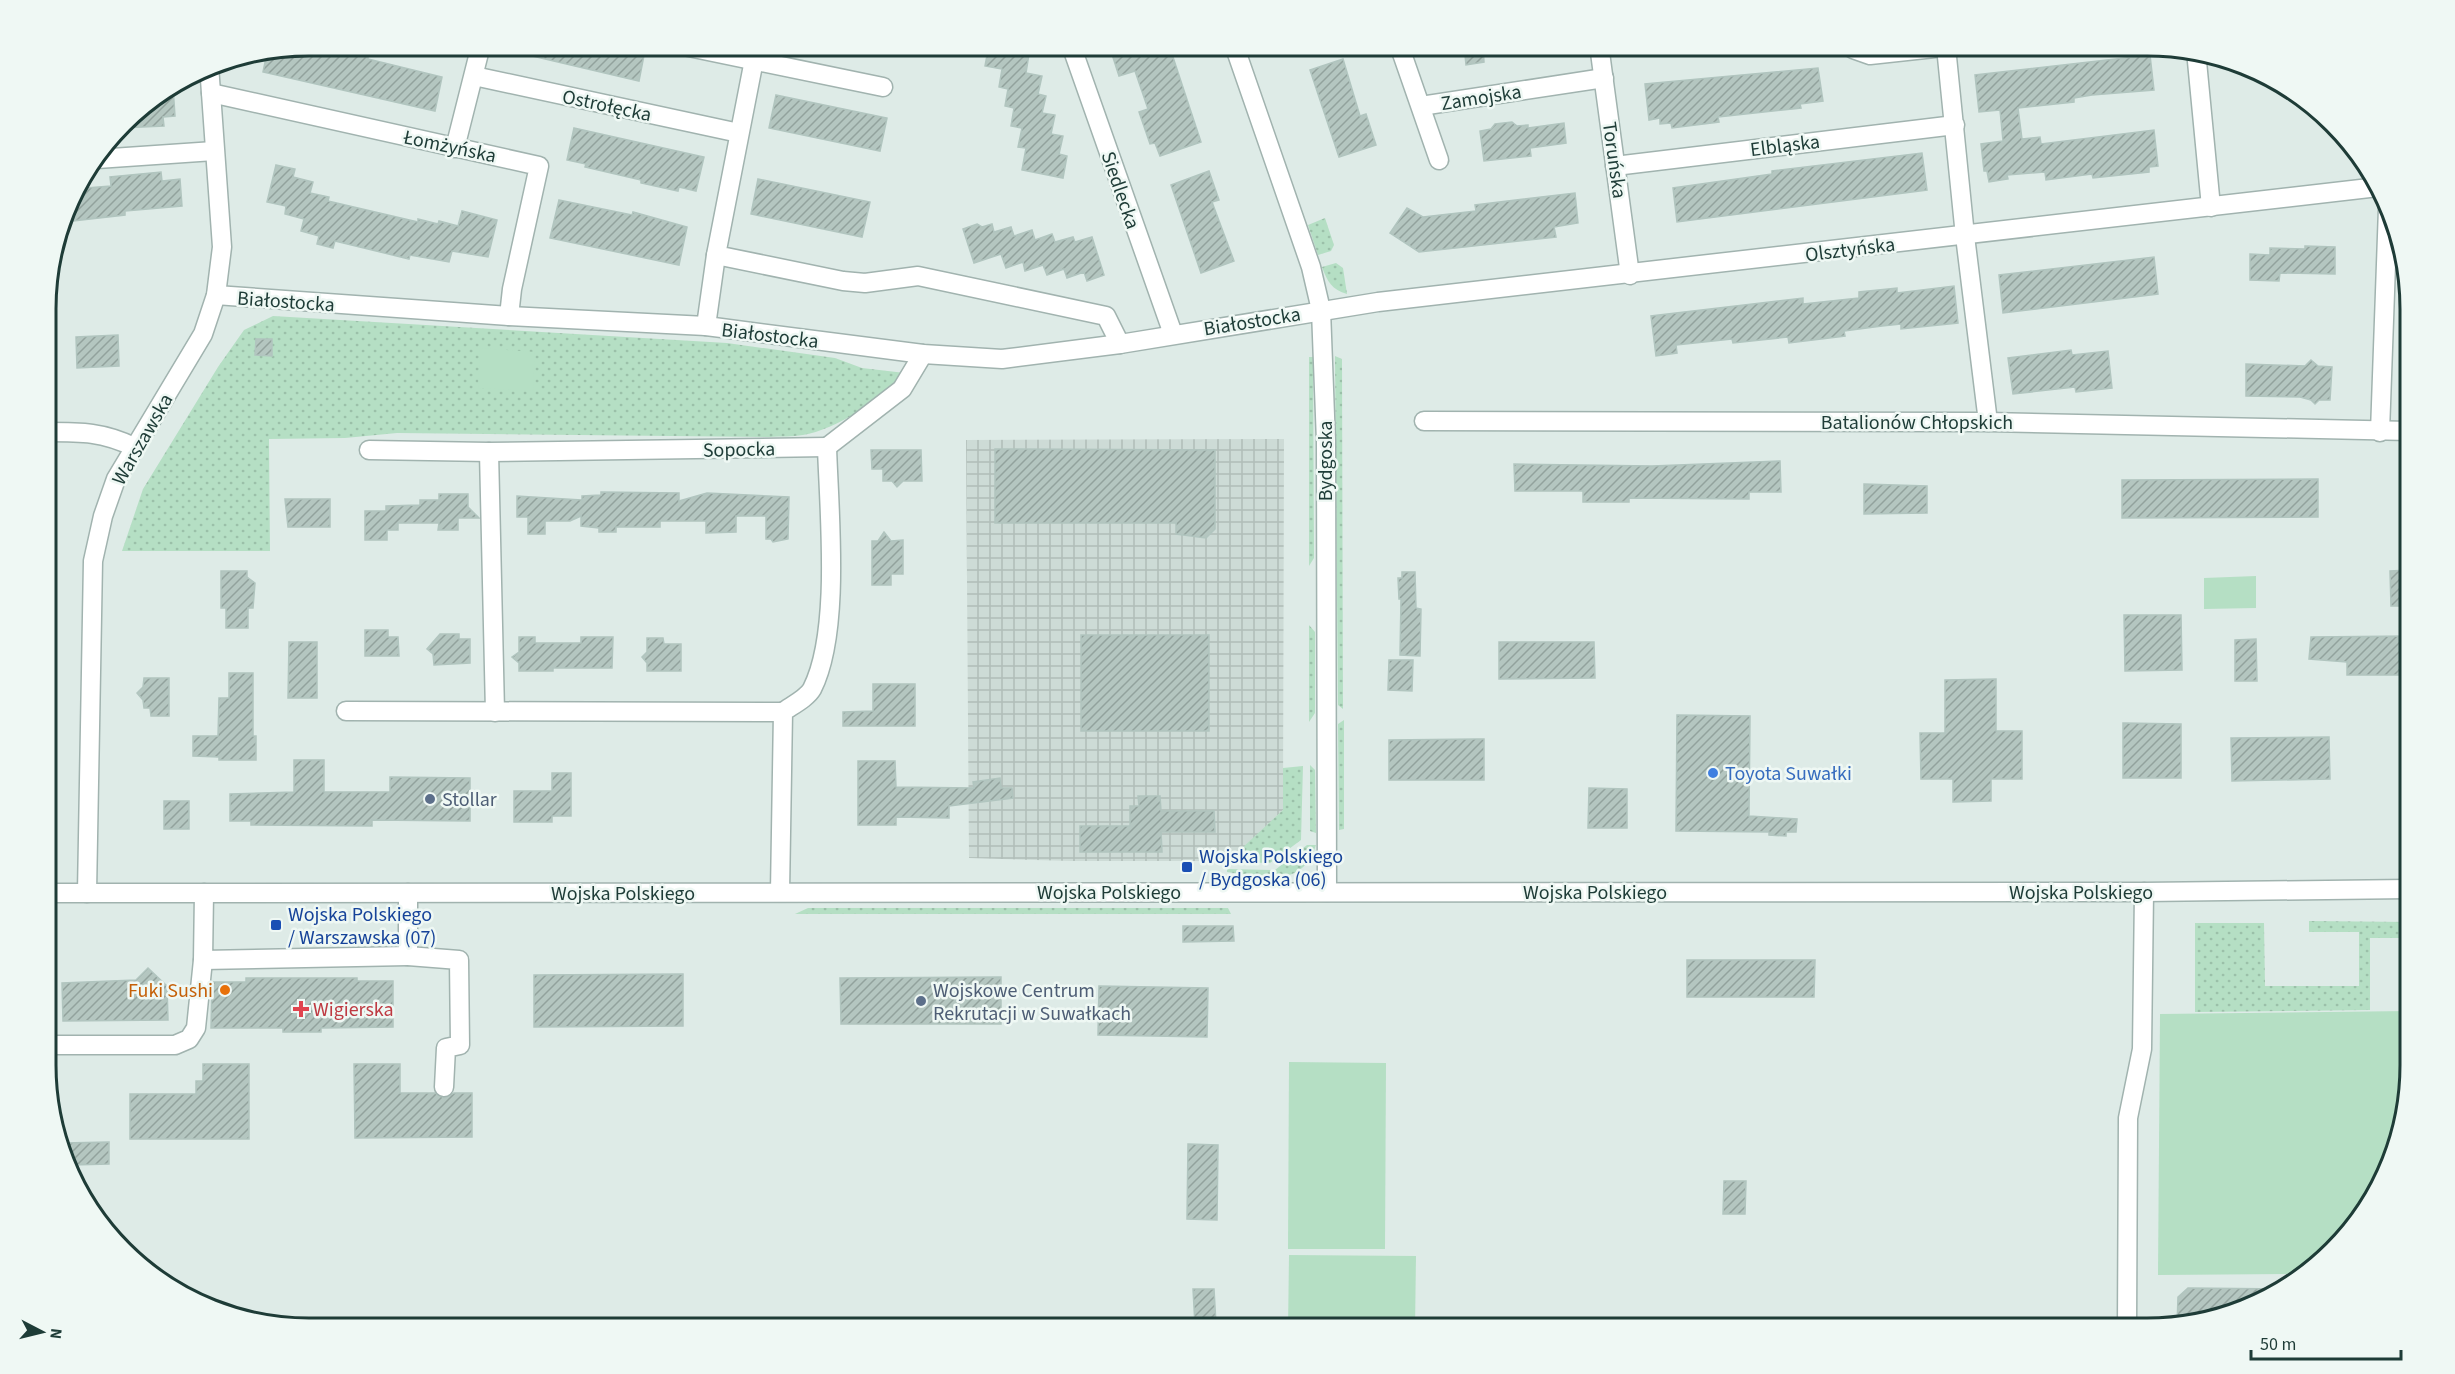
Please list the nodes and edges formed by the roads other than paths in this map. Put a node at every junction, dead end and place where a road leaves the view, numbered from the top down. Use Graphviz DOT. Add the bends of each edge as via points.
graph roads {
  1 [pos="479,56"];
  2 [pos="734,56"];
  3 [pos="1075,56"];
  4 [pos="1238,56"];
  5 [pos="1403,56"];
  6 [pos="1601,56"];
  7 [pos="1954,56"];
  8 [pos="754,60"];
  9 [pos="2197,60"];
  10 [pos="210,76"];
  11 [pos="474,76"];
  12 [pos="1604,78"];
  13 [pos="883,87"];
  14 [pos="211,93"];
  15 [pos="1421,106"];
  16 [pos="1955,124"];
  17 [pos="739,133"];
  18 [pos="455,148"];
  19 [pos="214,151"];
  20 [pos="105,158"];
  21 [pos="1439,160"];
  22 [pos="1616,166"];
  23 [pos="2369,188"];
  24 [pos="2211,207"];
  25 [pos="2387,231"];
  26 [pos="1965,236"];
  27 [pos="716,255"];
  28 [pos="1630,275"];
  29 [pos="216,295"];
  30 [pos="1322,310"];
  31 [pos="509,316"];
  32 [pos="706,326"];
  33 [pos="1173,334"];
  34 [pos="1120,344"];
  35 [pos="923,354"];
  36 [pos="1424,421"];
  37 [pos="1988,422"];
  38 [pos="56,432"];
  39 [pos="2380,432"];
  40 [pos="2400,432"];
  41 [pos="134,447"];
  42 [pos="827,447"];
  43 [pos="369,450"];
  44 [pos="489,452"];
  45 [pos="346,711"];
  46 [pos="495,712"];
  47 [pos="783,712"];
  48 [pos="2400,891"];
  49 [pos="408,892"];
  50 [pos="780,892"];
  51 [pos="1327,892"];
  52 [pos="2144,892"];
  53 [pos="56,893"];
  54 [pos="87,893"];
  55 [pos="204,893"];
  56 [pos="408,956"];
  57 [pos="203,960"];
  58 [pos="56,1045"];
  59 [pos="444,1087"];
  60 [pos="2127,1318"];
  1 -- 11 [label="street"];
  2 -- 8 [label="street"];
  3 -- 33 [label="street, Siedlecka"];
  4 -- 30 [label="street, Bydgoska" via="1311,267"];
  5 -- 15 [label="street, Zamojska"];
  6 -- 12 [label="street, Toruńska"];
  7 -- 16 [label="street"];
  8 -- 13 [label="street"];
  8 -- 17 [label="street"];
  9 -- 24 [label="street"];
  10 -- 14 [label="street, Warszawska"];
  11 -- 17 [label="street, Ostrołęcka"];
  11 -- 18 [label="street"];
  12 -- 15 [label="street, Zamojska"];
  12 -- 22 [label="street, Toruńska"];
  14 -- 18 [label="street, Łomżyńska"];
  14 -- 19 [label="street, Warszawska"];
  15 -- 21 [label="street"];
  16 -- 22 [label="street, Elbląska"];
  16 -- 26 [label="street"];
  17 -- 27 [label="street"];
  18 -- 31 [label="street, Łomżyńska" via="539,166"];
  19 -- 20 [label="street"];
  19 -- 29 [label="street, Warszawska" via="222,247"];
  22 -- 28 [label="street, Toruńska"];
  23 -- 24 [label="street, Olsztyńska"];
  24 -- 26 [label="street, Olsztyńska"];
  25 -- 39 [label="street"];
  26 -- 28 [label="street, Olsztyńska"];
  26 -- 37 [label="street"];
  27 -- 32 [label="street"];
  27 -- 34 [label="street" via="843,281 865,283 918,276 1106,316"];
  28 -- 30 [label="street, Olsztyńska"];
  29 -- 31 [label="street, Białostocka"];
  29 -- 41 [label="street, Warszawska" via="203,334"];
  30 -- 33 [label="street, Białostocka"];
  30 -- 51 [label="street, Bydgoska"];
  31 -- 32 [label="street, Białostocka"];
  32 -- 35 [label="street, Białostocka"];
  33 -- 34 [label="street, Białostocka"];
  34 -- 35 [label="street, Białostocka" via="1002,359"];
  35 -- 42 [label="street" via="902,389"];
  36 -- 37 [label="street, Batalionów Chłopskich"];
  37 -- 39 [label="street, Batalionów Chłopskich"];
  38 -- 41 [label="street" via="93,432"];
  39 -- 40 [label="street, Batalionów Chłopskich"];
  41 -- 54 [label="street, Warszawska" via="112,490 93,561"];
  42 -- 44 [label="street, Sopocka"];
  42 -- 47 [label="street" via="831,587 824,647 811,691"];
  43 -- 44 [label="street, Sopocka"];
  44 -- 46 [label="street"];
  45 -- 46 [label="street"];
  46 -- 47 [label="street"];
  47 -- 50 [label="street"];
  48 -- 52 [label="street, Wojska Polskiego"];
  49 -- 50 [label="street, Wojska Polskiego"];
  49 -- 55 [label="street, Wojska Polskiego"];
  49 -- 56 [label="street"];
  50 -- 51 [label="street, Wojska Polskiego"];
  51 -- 52 [label="street, Wojska Polskiego"];
  52 -- 60 [label="street" via="2142,1049 2128,1118"];
  53 -- 54 [label="street, Wojska Polskiego"];
  54 -- 55 [label="street, Wojska Polskiego"];
  55 -- 57 [label="street"];
  56 -- 57 [label="street"];
  56 -- 59 [label="street" via="459,960 460,1045 446,1048"];
  57 -- 58 [label="street" via="196,1028 189,1039 175,1045"];
}
